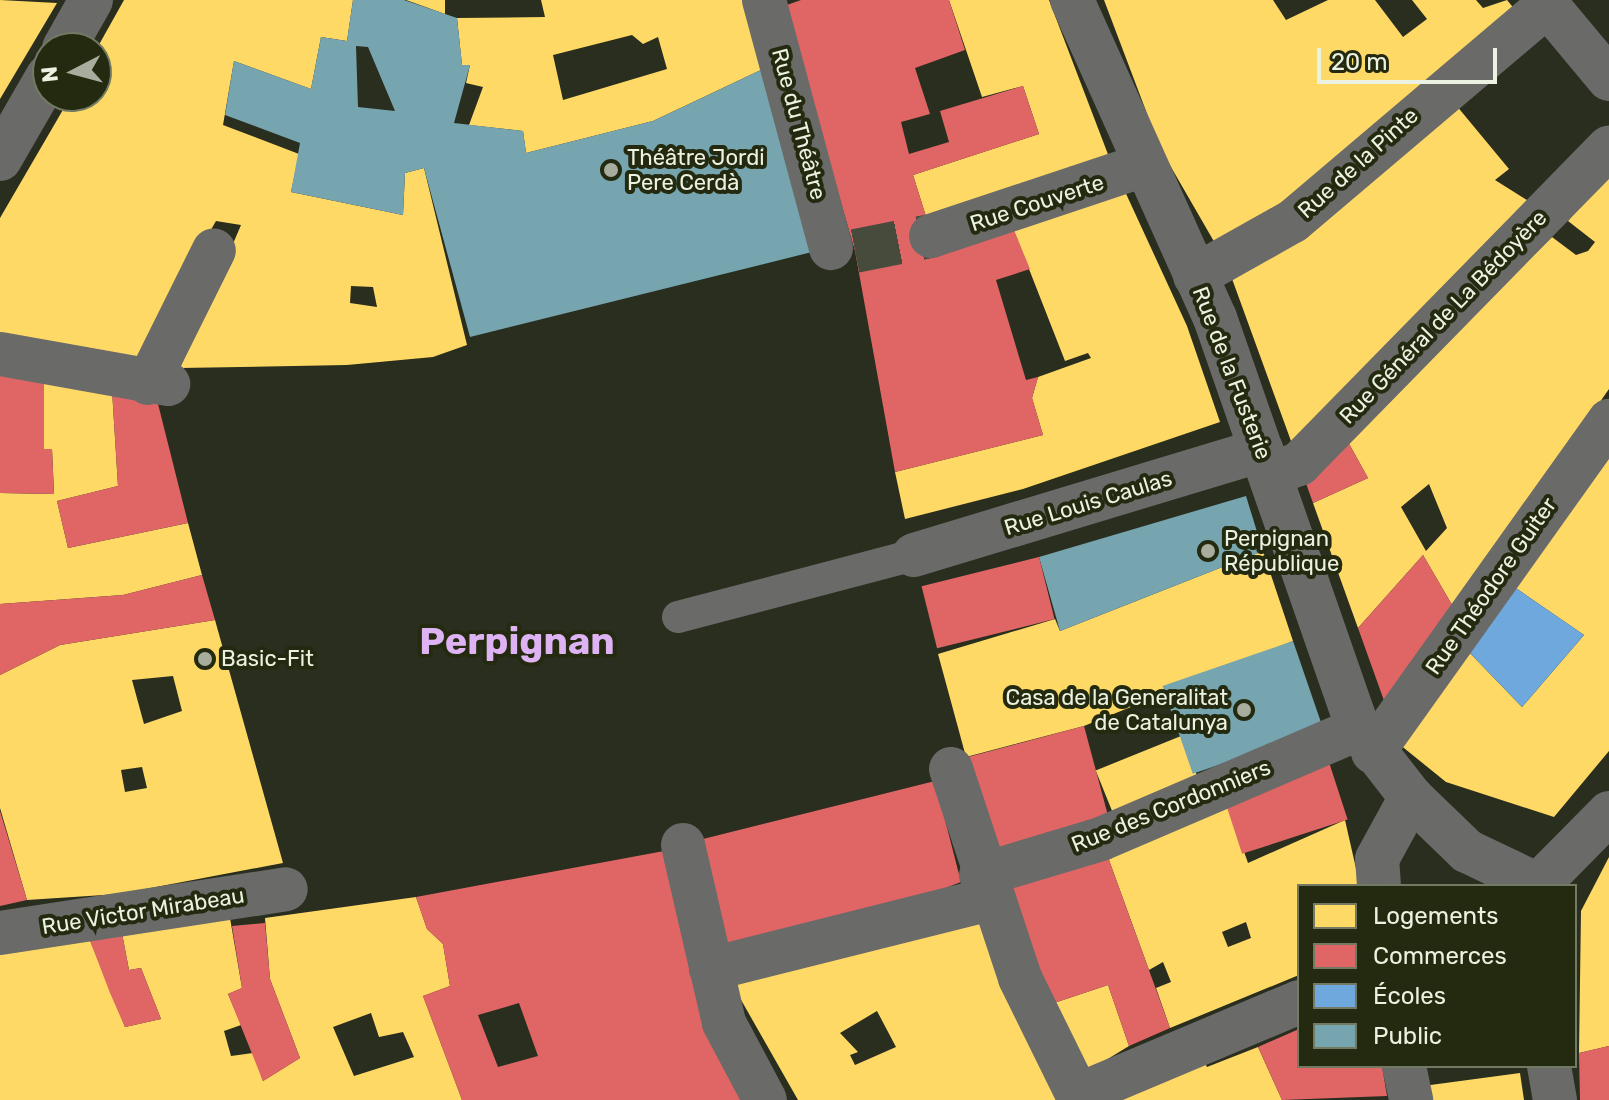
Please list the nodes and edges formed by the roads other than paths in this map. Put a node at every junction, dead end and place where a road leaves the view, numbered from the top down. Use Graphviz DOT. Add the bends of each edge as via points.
graph roads {
  1 [pos="764,0"];
  2 [pos="1072,0"];
  3 [pos="87,2"];
  4 [pos="1546,3"];
  5 [pos="72,32"];
  6 [pos="1609,79"];
  7 [pos="32,104"];
  8 [pos="1609,147"];
  9 [pos="0,159"];
  10 [pos="1141,166"];
  11 [pos="931,236"];
  12 [pos="831,248"];
  13 [pos="214,250"];
  14 [pos="1195,276"];
  15 [pos="0,354"];
  16 [pos="1609,421"];
  17 [pos="1266,462"];
  18 [pos="914,555"];
  19 [pos="678,617"];
  20 [pos="1366,741"];
  21 [pos="951,769"];
  22 [pos="1411,797"];
  23 [pos="1609,813"];
  24 [pos="683,845"];
  25 [pos="1379,884"];
  26 [pos="1536,884"];
  27 [pos="1539,884"];
  28 [pos="985,887"];
  29 [pos="286,889"];
  30 [pos="0,933"];
  31 [pos="711,969"];
  32 [pos="1297,1003"];
  33 [pos="1549,1068"];
  34 [pos="1079,1098"];
  35 [pos="765,1100"];
  36 [pos="1555,1100"];
  1 -- 12 [label="street, Rue du Théâtre"];
  2 -- 10 [label="street, Rue de la Fusterie"];
  3 -- 5 [label="street"];
  4 -- 6 [label="street"];
  4 -- 14 [label="street, Rue de la Pinte" via="1293,221"];
  7 -- 9 [label="street"];
  8 -- 17 [label="street, Rue Général de La Bédoyère" via="1299,464"];
  10 -- 11 [label="street, Rue Couverte"];
  10 -- 14 [label="street, Rue de la Fusterie"];
  13 -- 15 [label="street" via="158,384"];
  14 -- 17 [label="street, Rue de la Fusterie"];
  16 -- 20 [label="street, Rue Théodore Guiter"];
  17 -- 18 [label="street, Rue Louis Caulas"];
  17 -- 20 [label="street, Rue de la Fusterie"];
  18 -- 19 [label="lane"];
  20 -- 22 [label="street"];
  20 -- 28 [label="street, Rue des Cordonniers"];
  21 -- 28 [label="street"];
  22 -- 25 [label="street" via="1377,859"];
  22 -- 26 [label="street" via="1467,851"];
  23 -- 27 [label="street"];
  24 -- 31 [label="street"];
  28 -- 31 [label="street, Rue des Cordonniers"];
  28 -- 34 [label="street"];
  29 -- 30 [label="street, Rue Victor Mirabeau"];
  31 -- 35 [label="street" via="724,1023"];
  32 -- 34 [label="street"];
  33 -- 36 [label="street"];
}
